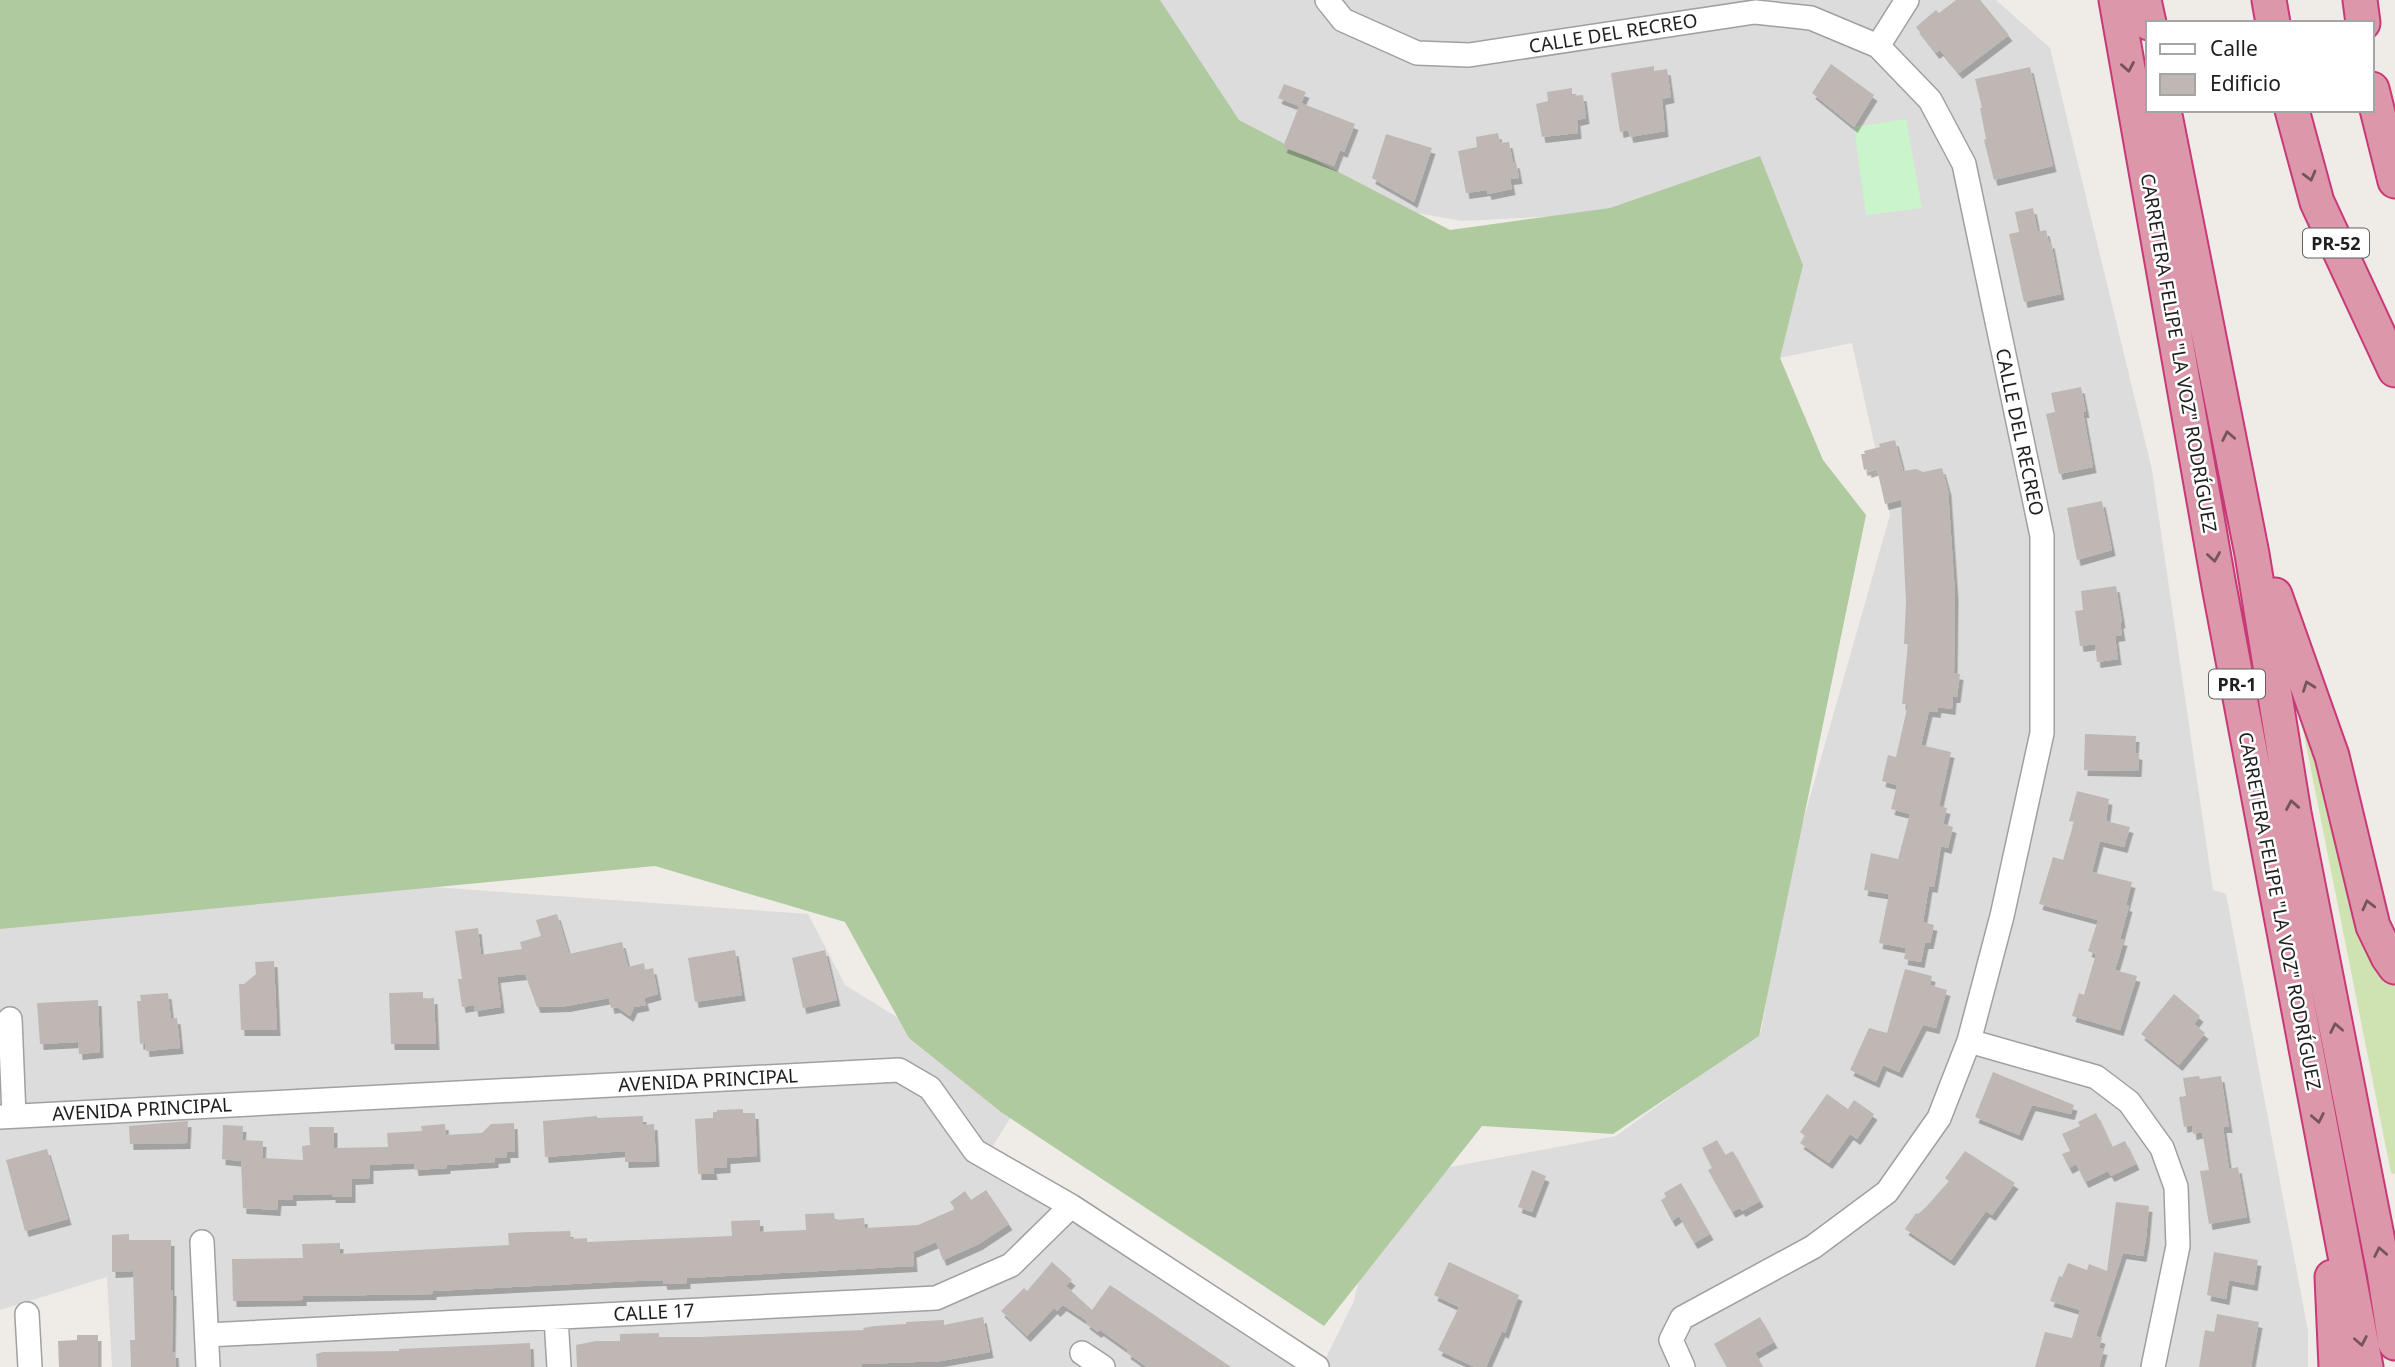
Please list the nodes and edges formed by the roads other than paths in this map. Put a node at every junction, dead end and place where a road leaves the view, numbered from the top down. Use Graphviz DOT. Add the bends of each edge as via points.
graph roads {
  1 [pos="1328,0"];
  2 [pos="1908,0"];
  3 [pos="2116,0"];
  4 [pos="2144,0"];
  5 [pos="2269,0"];
  6 [pos="2360,0"];
  7 [pos="2148,21"];
  8 [pos="2273,21"];
  9 [pos="2363,21"];
  10 [pos="1878,46"];
  11 [pos="2374,97"];
  12 [pos="2164,112"];
  13 [pos="2293,112"];
  14 [pos="2395,181"];
  15 [pos="2395,370"];
  16 [pos="2235,472"];
  17 [pos="2395,967"];
  18 [pos="10,1019"];
  19 [pos="1969,1041"];
  20 [pos="7,1117"];
  21 [pos="2327,1163"];
  22 [pos="1071,1206"];
  23 [pos="202,1242"];
  24 [pos="27,1314"];
  25 [pos="556,1318"];
  26 [pos="207,1335"];
  27 [pos="2395,1343"];
  28 [pos="1082,1353"];
  29 [pos="30,1367"];
  30 [pos="208,1367"];
  31 [pos="559,1367"];
  32 [pos="1103,1367"];
  33 [pos="1317,1367"];
  34 [pos="1683,1367"];
  35 [pos="2152,1367"];
  36 [pos="2336,1367"];
  37 [pos="2366,1367"];
  1 -- 10 [label="street, CALLE DEL RECREO" via="1343,20 1417,53 1469,55 1755,12 1811,18"];
  2 -- 10 [label="street"];
  3 -- 21 [label="highway, CARRETERA FELIPE \"LA VOZ\" RODRÍGUEZ / PR-1, one-way"];
  4 -- 7 [label="highway"];
  5 -- 8 [label="highway"];
  6 -- 9 [label="highway"];
  10 -- 19 [label="street, CALLE DEL RECREO" via="1930,100 1964,164 2042,536 2042,733"];
  11 -- 14 [label="highway"];
  16 -- 12 [label="highway, CARRETERA FELIPE \"LA VOZ\" RODRÍGUEZ / PR-1, one-way"];
  13 -- 15 [label="highway, PR-52, one-way" via="2317,202"];
  17 -- 16 [label="highway, one-way" via="2373,926 2332,756"];
  27 -- 16 [label="highway, CARRETERA FELIPE \"LA VOZ\" RODRÍGUEZ / PR-1, one-way" via="2294,813"];
  18 -- 20 [label="street"];
  19 -- 34 [label="street, CALLE DEL RECREO" via="1939,1118 1887,1192 1813,1247 1682,1318 1671,1340"];
  19 -- 35 [label="street" via="2096,1077 2129,1102 2162,1148 2176,1187 2178,1246"];
  20 -- 22 [label="street, AVENIDA PRINCIPAL" via="899,1070 930,1088 975,1151"];
  21 -- 36 [label="highway"];
  21 -- 37 [label="highway, CARRETERA FELIPE \"LA VOZ\" RODRÍGUEZ / PR-1, one-way"];
  22 -- 25 [label="street, CALLE 17" via="1011,1265 936,1298"];
  22 -- 33 [label="street, AVENIDA PRINCIPAL"];
  23 -- 26 [label="street"];
  24 -- 29 [label="street"];
  25 -- 26 [label="street, CALLE 17"];
  25 -- 31 [label="street"];
  26 -- 30 [label="street"];
  28 -- 32 [label="street"];
}
